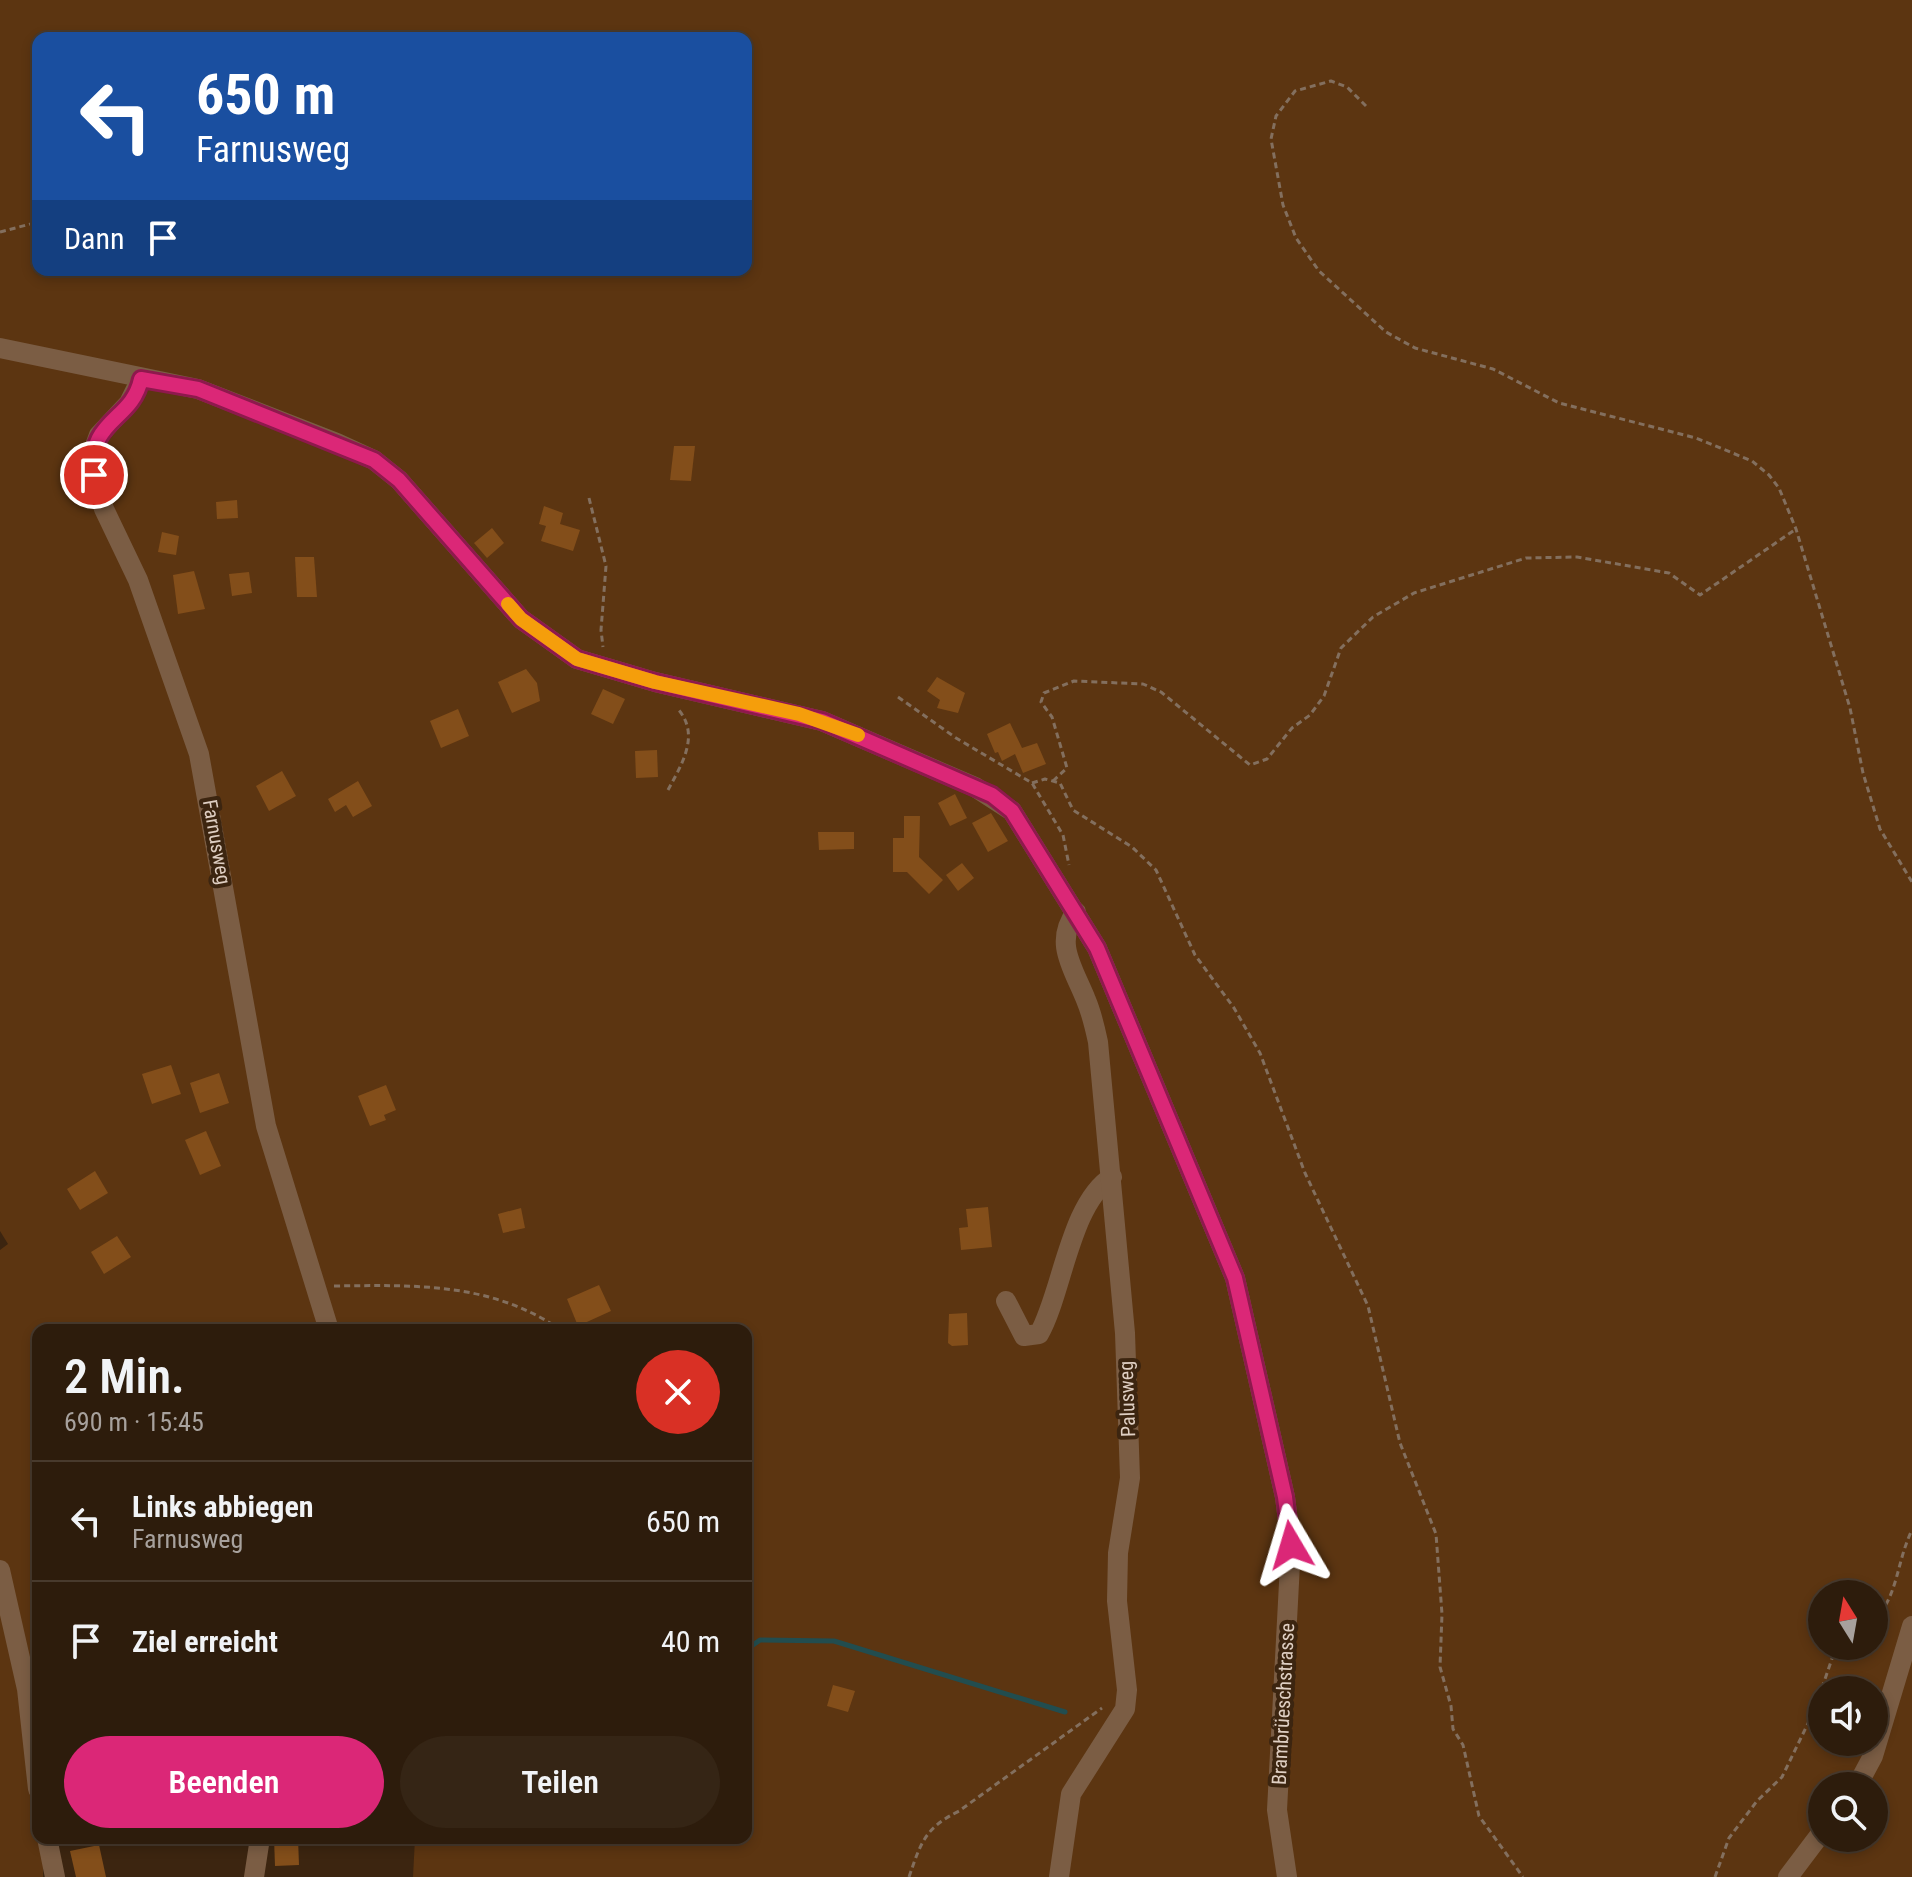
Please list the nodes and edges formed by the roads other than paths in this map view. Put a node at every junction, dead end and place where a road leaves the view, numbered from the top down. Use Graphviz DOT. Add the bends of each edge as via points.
graph roads {
  1 [pos="0,348"];
  2 [pos="141,379"];
  3 [pos="1076,912"];
  4 [pos="1112,1177"];
  5 [pos="1006,1301"];
  6 [pos="327,1324"];
  7 [pos="0,1570"];
  8 [pos="1912,1626"];
  9 [pos="32,1734"];
  10 [pos="1864,1772"];
  11 [pos="48,1844"];
  12 [pos="259,1844"];
  13 [pos="1808,1851"];
  14 [pos="55,1877"];
  15 [pos="254,1877"];
  16 [pos="1059,1877"];
  17 [pos="1287,1877"];
  18 [pos="1788,1877"];
  1 -- 2 [label="street, Brambrüeschstrasse"];
  2 -- 3 [label="street, Brambrüeschstrasse" via="198,389 374,460 399,480 521,619 577,659 822,721 992,795 1012,811"];
  2 -- 6 [label="street, Farnusweg" via="129,403 99,435 92,454 94,475 138,580 199,754 266,1126"];
  3 -- 4 [label="street, Palusweg" via="1068,923 1067,957 1098,1042"];
  3 -- 17 [label="street, Brambrüeschstrasse" via="1125,1011 1235,1278 1273,1441 1291,1545 1277,1810"];
  4 -- 5 [label="street" via="1104,1182 1075,1235 1039,1334 1024,1336"];
  4 -- 16 [label="street, Palusweg" via="1130,1478 1118,1553 1117,1601 1127,1690 1125,1709 1071,1794"];
  7 -- 9 [label="street"];
  8 -- 10 [label="street"];
  11 -- 14 [label="street"];
  12 -- 15 [label="street"];
  13 -- 18 [label="street"];
}
